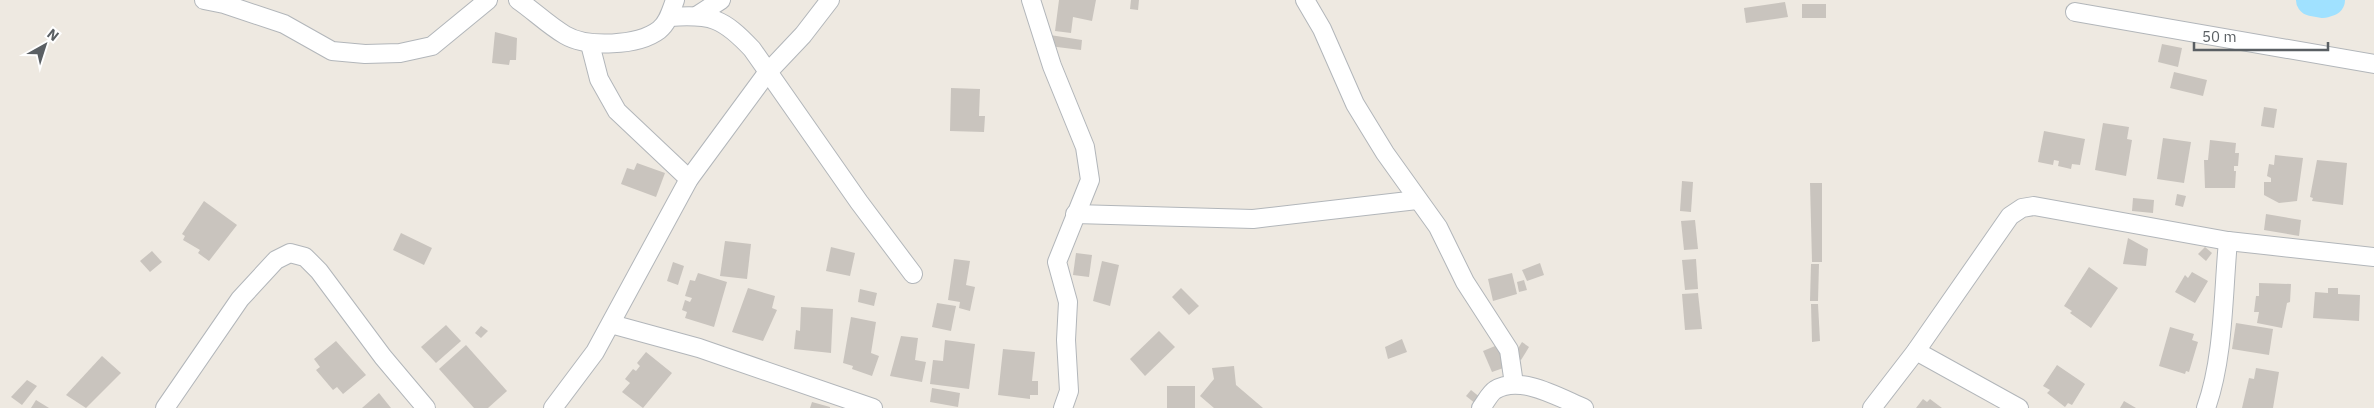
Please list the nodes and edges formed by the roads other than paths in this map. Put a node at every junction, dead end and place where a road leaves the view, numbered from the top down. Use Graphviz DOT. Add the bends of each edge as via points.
graph roads {
  1 [pos="204,0"];
  2 [pos="488,0"];
  3 [pos="518,0"];
  4 [pos="675,0"];
  5 [pos="721,0"];
  6 [pos="830,0"];
  7 [pos="1032,0"];
  8 [pos="1305,0"];
  9 [pos="2075,12"];
  10 [pos="698,15"];
  11 [pos="670,17"];
  12 [pos="590,44"];
  13 [pos="2374,64"];
  14 [pos="767,74"];
  15 [pos="689,179"];
  16 [pos="1417,200"];
  17 [pos="1074,214"];
  18 [pos="2228,241"];
  19 [pos="2374,257"];
  20 [pos="913,274"];
  21 [pos="611,324"];
  22 [pos="1916,350"];
  23 [pos="1514,384"];
  24 [pos="165,408"];
  25 [pos="426,408"];
  26 [pos="553,408"];
  27 [pos="873,408"];
  28 [pos="1064,408"];
  29 [pos="1481,408"];
  30 [pos="1584,408"];
  31 [pos="1872,408"];
  32 [pos="2019,408"];
  33 [pos="2206,408"];
  1 -- 2 [label="street" via="284,24 332,51 365,54 400,53 432,46"];
  3 -- 12 [label="street" via="566,36"];
  4 -- 11 [label="street"];
  5 -- 10 [label="street"];
  6 -- 14 [label="street"];
  7 -- 17 [label="street" via="1052,66 1085,147 1090,180"];
  8 -- 16 [label="street" via="1322,29 1355,104"];
  9 -- 13 [label="street"];
  10 -- 11 [label="street"];
  10 -- 14 [label="street" via="719,21 735,31 752,49"];
  11 -- 12 [label="street" via="659,30 641,38"];
  12 -- 15 [label="street" via="599,78 617,111"];
  14 -- 15 [label="street"];
  14 -- 20 [label="street"];
  15 -- 21 [label="street"];
  16 -- 17 [label="street" via="1253,219"];
  16 -- 23 [label="street" via="1438,228 1465,282 1509,350"];
  17 -- 28 [label="street" via="1057,262 1068,302 1069,390"];
  18 -- 19 [label="street"];
  18 -- 22 [label="street" via="2034,206 2022,208 2010,216"];
  18 -- 33 [label="street" via="2218,349"];
  21 -- 26 [label="street" via="595,352"];
  21 -- 27 [label="street" via="699,348"];
  22 -- 31 [label="street"];
  22 -- 32 [label="street"];
  23 -- 29 [label="street" via="1495,390"];
  23 -- 30 [label="street" via="1538,388"];
  24 -- 25 [label="street" via="240,299 276,260 290,254 305,257 319,271"];
}
